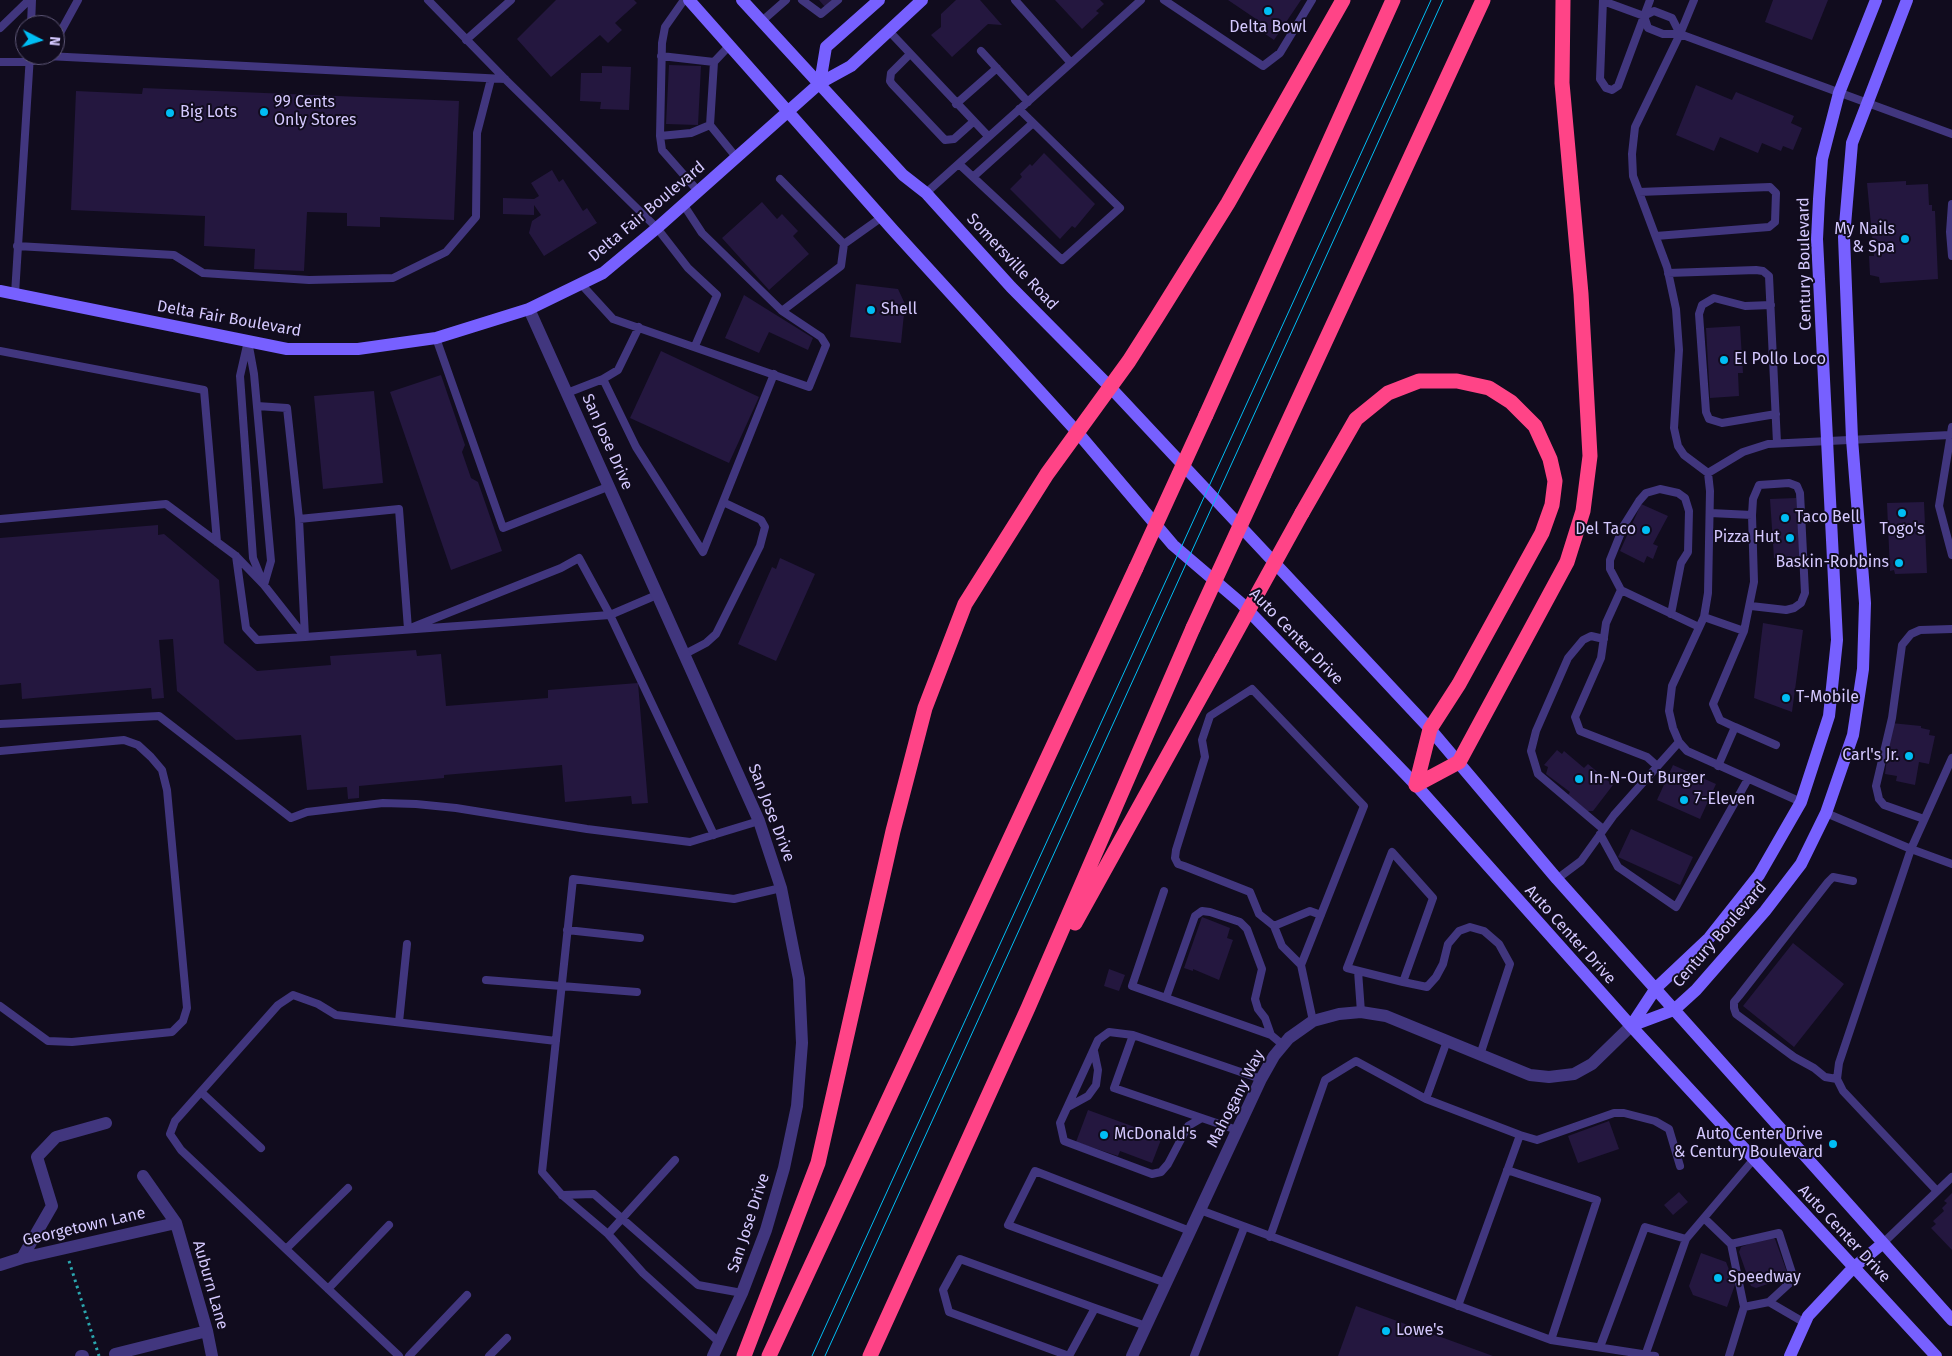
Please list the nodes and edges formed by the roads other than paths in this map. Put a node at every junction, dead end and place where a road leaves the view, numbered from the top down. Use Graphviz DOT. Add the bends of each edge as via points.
graph roads {
  1 [pos="30,0"];
  2 [pos="78,0"];
  3 [pos="428,0"];
  4 [pos="511,0"];
  5 [pos="684,0"];
  6 [pos="689,0"];
  7 [pos="742,0"];
  8 [pos="786,0"];
  9 [pos="802,0"];
  10 [pos="838,0"];
  11 [pos="878,0"];
  12 [pos="922,0"];
  13 [pos="1015,0"];
  14 [pos="1141,0"];
  15 [pos="1164,0"];
  16 [pos="1312,0"];
  17 [pos="1343,0"];
  18 [pos="1393,0"];
  19 [pos="1483,0"];
  20 [pos="1563,0"];
  21 [pos="1603,0"];
  22 [pos="1650,0"];
  23 [pos="1694,0"];
  24 [pos="1876,0"];
  25 [pos="1906,0"];
  26 [pos="31,15"];
  27 [pos="1644,16"];
  28 [pos="762,21"];
  29 [pos="65,24"];
  30 [pos="0,28"];
  31 [pos="889,31"];
  32 [pos="1680,34"];
  33 [pos="466,40"];
  34 [pos="730,45"];
  35 [pos="981,51"];
  36 [pos="910,54"];
  37 [pos="661,56"];
  38 [pos="65,57"];
  39 [pos="15,60"];
  40 [pos="0,62"];
  41 [pos="714,62"];
  42 [pos="1071,63"];
  43 [pos="30,65"];
  44 [pos="996,68"];
  45 [pos="491,79"];
  46 [pos="505,80"];
  47 [pos="820,83"];
  48 [pos="1839,93"];
  49 [pos="1028,102"];
  50 [pos="1866,103"];
  51 [pos="956,104"];
  52 [pos="1019,109"];
  53 [pos="789,111"];
  54 [pos="973,122"];
  55 [pos="1033,123"];
  56 [pos="710,125"];
  57 [pos="1952,134"];
  58 [pos="660,136"];
  59 [pos="988,136"];
  60 [pos="736,157"];
  61 [pos="959,164"];
  62 [pos="973,177"];
  63 [pos="780,178"];
  64 [pos="698,191"];
  65 [pos="1639,192"];
  66 [pos="926,193"];
  67 [pos="683,204"];
  68 [pos="1952,204"];
  69 [pos="882,217"];
  70 [pos="657,228"];
  71 [pos="1656,236"];
  72 [pos="844,244"];
  73 [pos="17,246"];
  74 [pos="1952,256"];
  75 [pos="1668,273"];
  76 [pos="581,284"];
  77 [pos="0,291"];
  78 [pos="14,294"];
  79 [pos="1771,305"];
  80 [pos="529,310"];
  81 [pos="782,311"];
  82 [pos="639,328"];
  83 [pos="436,338"];
  84 [pos="248,341"];
  85 [pos="694,346"];
  86 [pos="0,351"];
  87 [pos="774,374"];
  88 [pos="603,379"];
  89 [pos="1110,387"];
  90 [pos="567,393"];
  91 [pos="257,406"];
  92 [pos="1776,414"];
  93 [pos="1951,431"];
  94 [pos="1078,433"];
  95 [pos="1852,439"];
  96 [pos="1828,440"];
  97 [pos="1777,443"];
  98 [pos="1708,472"];
  99 [pos="610,486"];
  100 [pos="723,502"];
  101 [pos="1710,513"];
  102 [pos="1752,515"];
  103 [pos="0,519"];
  104 [pos="299,519"];
  105 [pos="217,542"];
  106 [pos="1259,547"];
  107 [pos="236,556"];
  108 [pos="1952,556"];
  109 [pos="264,586"];
  110 [pos="1621,590"];
  111 [pos="659,594"];
  112 [pos="1751,606"];
  113 [pos="1671,614"];
  114 [pos="610,615"];
  115 [pos="1704,617"];
  116 [pos="1699,627"];
  117 [pos="1952,629"];
  118 [pos="408,630"];
  119 [pos="1744,631"];
  120 [pos="305,637"];
  121 [pos="1604,639"];
  122 [pos="685,654"];
  123 [pos="0,724"];
  124 [pos="1735,727"];
  125 [pos="1430,729"];
  126 [pos="1679,742"];
  127 [pos="1776,745"];
  128 [pos="0,751"];
  129 [pos="1952,758"];
  130 [pos="1458,762"];
  131 [pos="1656,765"];
  132 [pos="1718,766"];
  133 [pos="1748,779"];
  134 [pos="1416,785"];
  135 [pos="1801,802"];
  136 [pos="1826,813"];
  137 [pos="1924,819"];
  138 [pos="759,821"];
  139 [pos="1602,831"];
  140 [pos="714,835"];
  141 [pos="1910,849"];
  142 [pos="1952,864"];
  143 [pos="1557,878"];
  144 [pos="1853,881"];
  145 [pos="780,888"];
  146 [pos="1164,891"];
  147 [pos="1321,915"];
  148 [pos="1274,926"];
  149 [pos="568,930"];
  150 [pos="640,938"];
  151 [pos="407,944"];
  152 [pos="1301,965"];
  153 [pos="1358,971"];
  154 [pos="486,980"];
  155 [pos="1403,982"];
  156 [pos="562,986"];
  157 [pos="1656,988"];
  158 [pos="637,992"];
  159 [pos="1166,998"];
  160 [pos="0,1006"];
  161 [pos="1028,1008"];
  162 [pos="1674,1010"];
  163 [pos="1361,1012"];
  164 [pos="1313,1021"];
  165 [pos="399,1022"];
  166 [pos="1631,1026"];
  167 [pos="1133,1035"];
  168 [pos="1271,1035"];
  169 [pos="556,1041"];
  170 [pos="1447,1041"];
  171 [pos="1283,1045"];
  172 [pos="1094,1051"];
  173 [pos="1480,1054"];
  174 [pos="1261,1079"];
  175 [pos="1837,1079"];
  176 [pos="201,1092"];
  177 [pos="1426,1099"];
  178 [pos="1068,1107"];
  179 [pos="1200,1119"];
  180 [pos="106,1123"];
  181 [pos="1237,1130"];
  182 [pos="1520,1135"];
  183 [pos="261,1148"];
  184 [pos="675,1160"];
  185 [pos="1754,1160"];
  186 [pos="1680,1166"];
  187 [pos="1507,1170"];
  188 [pos="143,1176"];
  189 [pos="1952,1177"];
  190 [pos="348,1188"];
  191 [pos="1936,1191"];
  192 [pos="562,1195"];
  193 [pos="1200,1210"];
  194 [pos="622,1218"];
  195 [pos="1704,1218"];
  196 [pos="176,1223"];
  197 [pos="389,1225"];
  198 [pos="1244,1228"];
  199 [pos="1190,1232"];
  200 [pos="608,1234"];
  201 [pos="1270,1237"];
  202 [pos="1686,1239"];
  203 [pos="1731,1244"];
  204 [pos="1882,1244"];
  205 [pos="286,1249"];
  206 [pos="22,1258"];
  207 [pos="0,1265"];
  208 [pos="1853,1268"];
  209 [pos="1166,1284"];
  210 [pos="328,1289"];
  211 [pos="742,1293"];
  212 [pos="467,1294"];
  213 [pos="1769,1302"];
  214 [pos="1458,1306"];
  215 [pos="1744,1306"];
  216 [pos="1095,1308"];
  217 [pos="1952,1320"];
  218 [pos="1805,1323"];
  219 [pos="1146,1326"];
  220 [pos="207,1331"];
  221 [pos="507,1338"];
  222 [pos="1551,1340"];
  223 [pos="720,1343"];
  224 [pos="1600,1347"];
  225 [pos="1646,1353"];
  226 [pos="115,1354"];
  227 [pos="212,1356"];
  228 [pos="399,1356"];
  229 [pos="409,1356"];
  230 [pos="489,1356"];
  231 [pos="713,1356"];
  232 [pos="744,1356"];
  233 [pos="769,1356"];
  234 [pos="870,1356"];
  235 [pos="1132,1356"];
  236 [pos="1194,1356"];
  237 [pos="1655,1356"];
  238 [pos="1729,1356"];
  239 [pos="1790,1356"];
  240 [pos="1936,1356"];
  1 -- 26 [label="lane"];
  1 -- 30 [label="lane"];
  2 -- 29 [label="lane"];
  3 -- 33 [label="lane"];
  4 -- 33 [label="lane"];
  5 -- 37 [label="lane" via="665,27"];
  6 -- 34 [label="main road"];
  7 -- 28 [label="main road, Somersville Road"];
  8 -- 28 [label="lane"];
  9 -- 10 [label="lane" via="821,14"];
  11 -- 47 [label="main road" via="826,47"];
  12 -- 31 [label="main road, Delta Fair Boulevard"];
  13 -- 42 [label="lane"];
  14 -- 42 [label="lane"];
  15 -- 16 [label="lane" via="1263,66 1280,53"];
  17 -- 89 [label="highway" via="1228,202"];
  18 -- 233 [label="highway, bridge" via="1136,568"];
  19 -- 161 [label="highway, bridge" via="1193,628"];
  20 -- 130 [label="highway" via="1562,83 1581,294 1590,456 1583,511 1567,562"];
  21 -- 27 [label="lane"];
  21 -- 27 [label="lane" via="1600,79 1606,88 1612,90 1618,86"];
  22 -- 27 [label="lane"];
  23 -- 32 [label="lane"];
  24 -- 48 [label="main road, Century Boulevard"];
  25 -- 50 [label="main road, Century Boulevard"];
  27 -- 32 [label="lane" via="1648,28 1663,34"];
  27 -- 32 [label="lane" via="1654,11 1672,18"];
  28 -- 47 [label="main road, Somersville Road"];
  31 -- 36 [label="lane"];
  31 -- 47 [label="main road, Delta Fair Boulevard" via="851,66"];
  32 -- 48 [label="lane"];
  32 -- 65 [label="lane" via="1636,127 1633,176"];
  33 -- 46 [label="lane"];
  34 -- 41 [label="lane"];
  34 -- 53 [label="main road"];
  35 -- 44 [label="lane"];
  36 -- 51 [label="lane"];
  36 -- 54 [label="lane" via="893,70 890,81 945,140 952,141"];
  37 -- 41 [label="lane"];
  37 -- 58 [label="lane"];
  38 -- 45 [label="lane"];
  39 -- 40 [label="lane"];
  41 -- 56 [label="lane"];
  42 -- 49 [label="lane"];
  43 -- 73 [label="lane"];
  44 -- 49 [label="lane"];
  44 -- 51 [label="lane"];
  45 -- 46 [label="lane"];
  45 -- 73 [label="lane" via="477,133 476,217 446,252 393,278 309,280 203,273 174,255"];
  46 -- 70 [label="lane"];
  47 -- 53 [label="main road, Delta Fair Boulevard"];
  47 -- 66 [label="main road, Somersville Road" via="903,175"];
  48 -- 50 [label="lane"];
  48 -- 96 [label="main road, Century Boulevard" via="1822,159 1817,238"];
  49 -- 52 [label="lane"];
  50 -- 57 [label="lane"];
  50 -- 95 [label="main road, Century Boulevard" via="1852,143 1844,237"];
  51 -- 54 [label="lane"];
  52 -- 55 [label="lane"];
  52 -- 59 [label="lane"];
  53 -- 60 [label="main road, Delta Fair Boulevard"];
  53 -- 69 [label="main road"];
  54 -- 59 [label="lane"];
  55 -- 62 [label="lane"];
  55 -- 62 [label="lane" via="1120,208 1062,260"];
  56 -- 58 [label="lane" via="692,133"];
  56 -- 60 [label="lane"];
  58 -- 64 [label="lane" via="662,150"];
  59 -- 61 [label="lane"];
  60 -- 64 [label="main road, Delta Fair Boulevard"];
  61 -- 62 [label="lane"];
  61 -- 66 [label="lane"];
  63 -- 72 [label="lane"];
  64 -- 67 [label="main road, Delta Fair Boulevard"];
  65 -- 71 [label="lane"];
  65 -- 71 [label="lane" via="1770,187 1776,193 1775,222 1768,227"];
  66 -- 89 [label="main road, Somersville Road" via="1011,287"];
  67 -- 70 [label="main road, Delta Fair Boulevard"];
  67 -- 81 [label="lane" via="702,233"];
  68 -- 74 [label="lane"];
  69 -- 72 [label="lane"];
  69 -- 94 [label="main road"];
  70 -- 76 [label="main road, Delta Fair Boulevard" via="603,273"];
  70 -- 85 [label="lane" via="688,268 717,295"];
  71 -- 75 [label="lane"];
  72 -- 81 [label="lane" via="842,266"];
  73 -- 78 [label="lane"];
  75 -- 79 [label="lane" via="1763,271 1769,276"];
  75 -- 98 [label="lane" via="1676,309 1679,350 1674,428 1678,446 1684,455"];
  76 -- 80 [label="main road, Delta Fair Boulevard"];
  76 -- 82 [label="lane" via="613,319"];
  77 -- 78 [label="main road, Delta Fair Boulevard"];
  78 -- 84 [label="main road, Delta Fair Boulevard"];
  79 -- 92 [label="lane"];
  79 -- 92 [label="lane" via="1745,306 1714,298 1702,305 1699,314 1709,419 1722,423"];
  80 -- 83 [label="main road, Delta Fair Boulevard"];
  80 -- 90 [label="street, San Jose Drive"];
  81 -- 87 [label="lane" via="822,336 826,345 809,387"];
  82 -- 85 [label="lane"];
  82 -- 88 [label="lane" via="618,370"];
  83 -- 84 [label="main road, Delta Fair Boulevard" via="358,349 287,349"];
  83 -- 99 [label="lane" via="503,528"];
  84 -- 91 [label="lane"];
  84 -- 109 [label="lane" via="240,376 252,558"];
  85 -- 87 [label="lane"];
  86 -- 105 [label="lane" via="204,390"];
  87 -- 100 [label="lane"];
  88 -- 90 [label="lane"];
  88 -- 100 [label="lane" via="636,447 704,552"];
  89 -- 94 [label="highway"];
  89 -- 106 [label="main road, Somersville Road"];
  90 -- 99 [label="street, San Jose Drive"];
  91 -- 104 [label="lane" via="287,408"];
  91 -- 109 [label="lane" via="271,561"];
  92 -- 97 [label="lane"];
  93 -- 95 [label="lane"];
  93 -- 108 [label="lane" via="1939,506"];
  94 -- 134 [label="main road, Auto Center Drive" via="1173,545 1242,604"];
  94 -- 232 [label="highway" via="1047,474 964,604 924,708 818,1162"];
  95 -- 96 [label="lane"];
  95 -- 136 [label="main road, Century Boulevard" via="1865,603 1863,669 1853,735"];
  96 -- 97 [label="lane"];
  96 -- 135 [label="main road, Century Boulevard" via="1837,640 1829,716"];
  97 -- 98 [label="lane" via="1743,452"];
  98 -- 101 [label="lane"];
  99 -- 111 [label="street, San Jose Drive"];
  100 -- 122 [label="lane" via="761,520 765,527 760,546 716,634"];
  101 -- 102 [label="lane"];
  101 -- 115 [label="lane" via="1708,592"];
  102 -- 112 [label="lane" via="1754,582"];
  102 -- 112 [label="lane" via="1759,485 1789,483 1797,486 1805,593 1801,603 1786,610"];
  103 -- 105 [label="lane" via="166,504"];
  104 -- 118 [label="lane" via="399,509"];
  104 -- 120 [label="lane"];
  105 -- 107 [label="lane"];
  106 -- 125 [label="main road, Auto Center Drive"];
  107 -- 109 [label="lane"];
  107 -- 120 [label="lane" via="246,628 257,640"];
  109 -- 120 [label="lane"];
  110 -- 113 [label="lane"];
  110 -- 113 [label="lane" via="1610,569 1610,560 1624,525 1646,493 1670,490 1684,498 1689,511 1688,552 1681,563"];
  110 -- 121 [label="lane" via="1606,623"];
  111 -- 114 [label="lane"];
  111 -- 122 [label="street, San Jose Drive"];
  112 -- 119 [label="lane"];
  113 -- 116 [label="lane"];
  114 -- 118 [label="lane"];
  114 -- 118 [label="lane" via="579,558"];
  114 -- 140 [label="lane"];
  115 -- 116 [label="lane"];
  115 -- 119 [label="lane"];
  116 -- 126 [label="lane" via="1672,686 1669,711"];
  117 -- 137 [label="lane" via="1920,630 1911,634 1902,645 1892,718 1876,786 1884,805"];
  118 -- 120 [label="lane"];
  119 -- 124 [label="lane" via="1713,704 1720,720"];
  121 -- 131 [label="lane" via="1601,658 1575,717 1580,731 1648,758"];
  121 -- 139 [label="lane" via="1591,636 1576,646 1568,658 1531,750 1538,774"];
  122 -- 138 [label="street, San Jose Drive"];
  123 -- 140 [label="lane" via="159,716 291,818 307,812 391,803 456,808 690,842"];
  124 -- 127 [label="lane"];
  124 -- 132 [label="lane"];
  125 -- 130 [label="main road, Auto Center Drive"];
  125 -- 134 [label="highway"];
  125 -- 161 [label="highway, bridge" via="1459,684 1542,534 1552,505 1554,481 1550,459 1535,426 1512,402 1489,388 1457,381 1419,381 1388,392 1356,419"];
  126 -- 131 [label="lane"];
  126 -- 132 [label="lane" via="1687,751"];
  128 -- 160 [label="lane" via="124,740 138,745 162,770 167,790 187,1008 183,1021 172,1032 48,1042"];
  129 -- 137 [label="lane"];
  130 -- 134 [label="highway"];
  130 -- 143 [label="main road, Auto Center Drive"];
  131 -- 139 [label="lane"];
  132 -- 133 [label="lane"];
  133 -- 135 [label="lane"];
  133 -- 139 [label="lane" via="1676,907 1618,868"];
  134 -- 166 [label="main road, Auto Center Drive"];
  135 -- 157 [label="main road, Century Boulevard" via="1759,875 1708,938"];
  136 -- 141 [label="lane"];
  136 -- 162 [label="main road, Century Boulevard" via="1801,864 1765,911 1696,990"];
  137 -- 141 [label="lane"];
  138 -- 140 [label="lane"];
  138 -- 145 [label="street, San Jose Drive"];
  139 -- 143 [label="lane" via="1581,861"];
  141 -- 142 [label="lane"];
  141 -- 175 [label="lane" via="1839,1063"];
  143 -- 157 [label="main road, Auto Center Drive"];
  144 -- 175 [label="lane" via="1833,877 1828,882 1734,1002 1736,1014 1825,1077"];
  145 -- 149 [label="lane" via="734,899 573,879"];
  145 -- 211 [label="street, San Jose Drive" via="799,979 802,1043 796,1106 784,1168 766,1230"];
  146 -- 159 [label="lane" via="1132,986"];
  147 -- 148 [label="lane" via="1310,911"];
  147 -- 148 [label="lane" via="1364,806 1252,689 1210,716 1202,740 1205,756 1175,858 1178,864 1250,892 1259,914"];
  147 -- 152 [label="lane"];
  148 -- 152 [label="lane" via="1282,946"];
  149 -- 150 [label="lane"];
  149 -- 156 [label="lane"];
  151 -- 165 [label="lane"];
  152 -- 164 [label="lane"];
  153 -- 155 [label="lane"];
  153 -- 155 [label="lane" via="1347,968 1392,852 1433,898"];
  153 -- 163 [label="lane"];
  154 -- 156 [label="lane"];
  155 -- 173 [label="lane" via="1427,987 1443,964 1448,944 1459,931 1470,927 1484,931 1499,944 1510,964"];
  156 -- 158 [label="lane"];
  156 -- 169 [label="lane"];
  157 -- 162 [label="main road, Auto Center Drive"];
  157 -- 166 [label="main road, Century Boulevard"];
  159 -- 168 [label="lane"];
  159 -- 168 [label="lane" via="1195,916 1202,911 1210,912 1240,922 1248,929 1262,969 1255,999"];
  161 -- 234 [label="highway"];
  162 -- 166 [label="main road, Century Boulevard"];
  162 -- 204 [label="main road, Auto Center Drive"];
  163 -- 164 [label="street, Mahogany Way"];
  163 -- 170 [label="street, Mahogany Way" via="1386,1016"];
  164 -- 171 [label="street, Mahogany Way"];
  165 -- 169 [label="lane"];
  165 -- 176 [label="lane" via="336,1015 293,995 278,1005"];
  166 -- 173 [label="street, Mahogany Way" via="1592,1064 1574,1074 1549,1077 1530,1074"];
  166 -- 185 [label="main road, Auto Center Drive"];
  167 -- 172 [label="lane" via="1109,1032 1098,1040"];
  167 -- 174 [label="lane"];
  167 -- 179 [label="lane" via="1114,1088"];
  168 -- 171 [label="lane"];
  169 -- 192 [label="lane" via="542,1172"];
  170 -- 173 [label="street, Mahogany Way"];
  170 -- 177 [label="lane"];
  171 -- 174 [label="street, Mahogany Way"];
  172 -- 178 [label="lane"];
  172 -- 178 [label="lane" via="1098,1070 1096,1085 1088,1096"];
  174 -- 181 [label="street, Mahogany Way"];
  175 -- 191 [label="lane" via="1843,1091"];
  176 -- 183 [label="lane"];
  176 -- 205 [label="lane" via="175,1121 170,1134 181,1150"];
  177 -- 182 [label="lane"];
  177 -- 201 [label="lane" via="1356,1061 1325,1080"];
  178 -- 179 [label="lane" via="1060,1123 1064,1141 1152,1174 1161,1172 1168,1164 1188,1126"];
  179 -- 181 [label="lane"];
  180 -- 206 [label="street" via="56,1136 37,1157 52,1206"];
  181 -- 193 [label="street, Mahogany Way"];
  182 -- 186 [label="lane" via="1537,1140 1614,1113 1624,1113 1655,1121 1669,1130"];
  182 -- 187 [label="lane"];
  184 -- 194 [label="lane"];
  185 -- 195 [label="lane"];
  185 -- 208 [label="main road, Auto Center Drive"];
  187 -- 214 [label="lane"];
  187 -- 222 [label="lane" via="1597,1200"];
  188 -- 196 [label="street, Auburn Lane"];
  189 -- 191 [label="lane"];
  190 -- 205 [label="lane"];
  191 -- 204 [label="lane"];
  192 -- 194 [label="lane" via="594,1194"];
  192 -- 200 [label="lane"];
  193 -- 198 [label="lane"];
  193 -- 199 [label="street, Mahogany Way"];
  194 -- 200 [label="lane"];
  194 -- 211 [label="lane" via="698,1285"];
  195 -- 202 [label="lane"];
  195 -- 203 [label="lane"];
  196 -- 206 [label="street, Georgetown Lane"];
  196 -- 220 [label="street, Auburn Lane"];
  197 -- 210 [label="lane"];
  198 -- 201 [label="lane"];
  198 -- 236 [label="lane"];
  199 -- 209 [label="street, Mahogany Way"];
  199 -- 209 [label="lane" via="1034,1171 1008,1225"];
  200 -- 223 [label="lane" via="642,1273"];
  201 -- 214 [label="lane"];
  202 -- 224 [label="lane" via="1646,1227"];
  202 -- 225 [label="lane"];
  203 -- 213 [label="lane" via="1779,1233 1794,1279"];
  203 -- 215 [label="lane"];
  204 -- 208 [label="main road"];
  204 -- 217 [label="main road, Auto Center Drive"];
  205 -- 210 [label="lane"];
  206 -- 207 [label="street, Georgetown Lane"];
  208 -- 218 [label="main road"];
  208 -- 240 [label="main road, Auto Center Drive"];
  209 -- 219 [label="street, Mahogany Way"];
  210 -- 228 [label="lane"];
  211 -- 223 [label="street, San Jose Drive"];
  212 -- 229 [label="lane"];
  213 -- 215 [label="lane"];
  213 -- 218 [label="lane"];
  214 -- 222 [label="lane"];
  215 -- 238 [label="lane"];
  216 -- 216 [label="lane" via="960,1259 943,1290 948,1312 1069,1356"];
  216 -- 219 [label="lane"];
  218 -- 239 [label="main road"];
  219 -- 235 [label="street, Mahogany Way"];
  220 -- 226 [label="street"];
  220 -- 227 [label="street, Auburn Lane"];
  221 -- 230 [label="lane"];
  222 -- 224 [label="lane"];
  223 -- 231 [label="street, San Jose Drive"];
  224 -- 225 [label="lane"];
  225 -- 237 [label="lane"];
}
